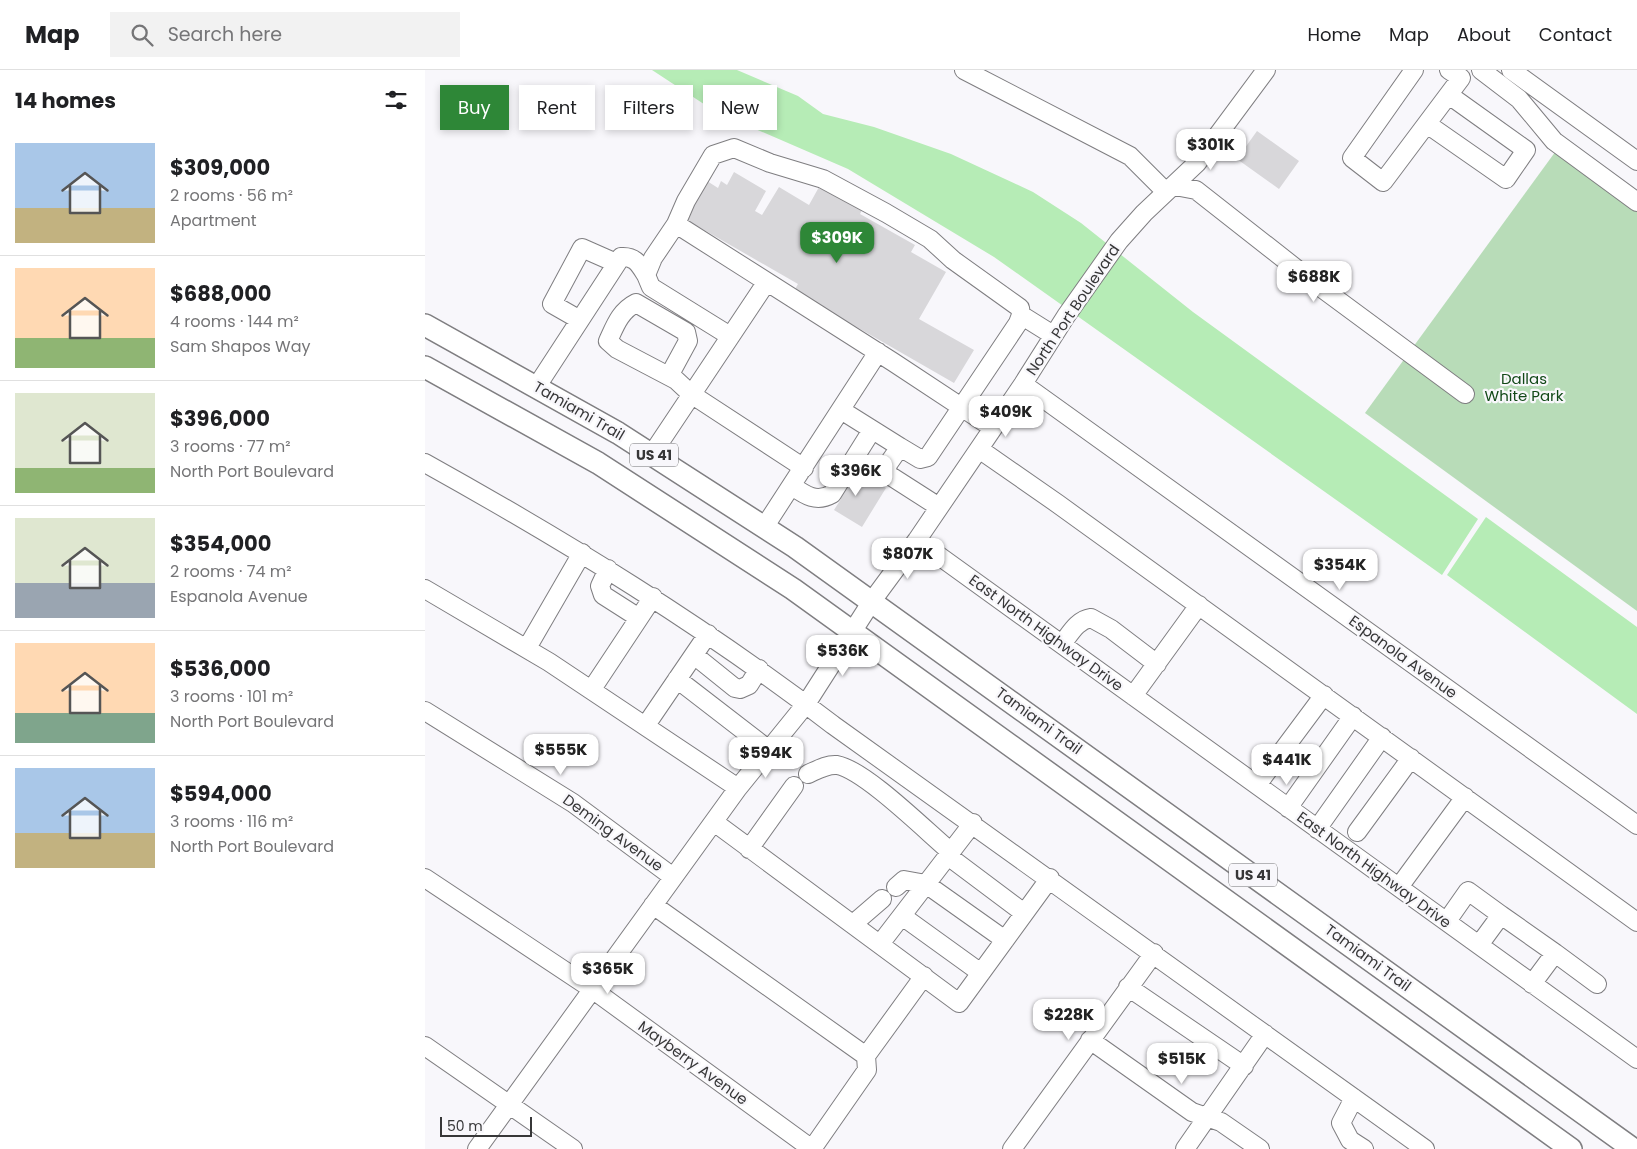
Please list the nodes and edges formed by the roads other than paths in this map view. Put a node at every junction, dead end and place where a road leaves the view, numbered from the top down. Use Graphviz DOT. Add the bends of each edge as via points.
graph roads {
  1 [pos="964,70"];
  2 [pos="1265,70"];
  3 [pos="1414,70"];
  4 [pos="1449,70"];
  5 [pos="1481,70"];
  6 [pos="1511,70"];
  7 [pos="1449,95"];
  8 [pos="1427,124"];
  9 [pos="1637,161"];
  10 [pos="1170,189"];
  11 [pos="1637,202"];
  12 [pos="676,224"];
  13 [pos="617,264"];
  14 [pos="647,275"];
  15 [pos="766,282"];
  16 [pos="636,303"];
  17 [pos="1021,315"];
  18 [pos="580,320"];
  19 [pos="425,325"];
  20 [pos="1053,335"];
  21 [pos="730,336"];
  22 [pos="878,352"];
  23 [pos="425,367"];
  24 [pos="669,376"];
  25 [pos="1023,384"];
  26 [pos="537,386"];
  27 [pos="691,394"];
  28 [pos="1465,394"];
  29 [pos="960,406"];
  30 [pos="841,410"];
  31 [pos="993,428"];
  32 [pos="872,430"];
  33 [pos="900,447"];
  34 [pos="979,449"];
  35 [pos="651,454"];
  36 [pos="425,463"];
  37 [pos="804,468"];
  38 [pos="792,486"];
  39 [pos="939,507"];
  40 [pos="765,526"];
  41 [pos="917,540"];
  42 [pos="582,553"];
  43 [pos="608,569"];
  44 [pos="425,589"];
  45 [pos="653,597"];
  46 [pos="872,601"];
  47 [pos="1199,605"];
  48 [pos="639,618"];
  49 [pos="853,632"];
  50 [pos="708,634"];
  51 [pos="1061,644"];
  52 [pos="527,648"];
  53 [pos="694,655"];
  54 [pos="1157,664"];
  55 [pos="759,669"];
  56 [pos="677,680"];
  57 [pos="592,689"];
  58 [pos="1324,695"];
  59 [pos="1133,696"];
  60 [pos="806,704"];
  61 [pos="425,711"];
  62 [pos="1353,716"];
  63 [pos="646,725"];
  64 [pos="1382,738"];
  65 [pos="769,750"];
  66 [pos="1411,758"];
  67 [pos="808,774"];
  68 [pos="1257,785"];
  69 [pos="794,786"];
  70 [pos="738,788"];
  71 [pos="1465,797"];
  72 [pos="1288,808"];
  73 [pos="714,822"];
  74 [pos="973,823"];
  75 [pos="1637,826"];
  76 [pos="1317,828"];
  77 [pos="1357,832"];
  78 [pos="749,849"];
  79 [pos="949,854"];
  80 [pos="673,877"];
  81 [pos="425,878"];
  82 [pos="1050,878"];
  83 [pos="926,884"];
  84 [pos="896,887"];
  85 [pos="1399,887"];
  86 [pos="882,899"];
  87 [pos="653,906"];
  88 [pos="1025,913"];
  89 [pos="1501,915"];
  90 [pos="902,916"];
  91 [pos="1447,922"];
  92 [pos="1637,922"];
  93 [pos="853,924"];
  94 [pos="1005,940"];
  95 [pos="881,944"];
  96 [pos="1479,945"];
  97 [pos="1154,953"];
  98 [pos="1555,953"];
  99 [pos="981,973"];
  100 [pos="924,976"];
  101 [pos="1533,984"];
  102 [pos="1597,984"];
  103 [pos="1128,987"];
  104 [pos="592,990"];
  105 [pos="1265,1034"];
  106 [pos="1090,1040"];
  107 [pos="425,1046"];
  108 [pos="865,1056"];
  109 [pos="1637,1059"];
  110 [pos="1244,1066"];
  111 [pos="1354,1098"];
  112 [pos="510,1104"];
  113 [pos="1208,1117"];
  114 [pos="477,1149"];
  115 [pos="573,1149"];
  116 [pos="812,1149"];
  117 [pos="1012,1149"];
  118 [pos="1185,1149"];
  119 [pos="1261,1149"];
  120 [pos="1364,1149"];
  121 [pos="1425,1149"];
  122 [pos="1571,1149"];
  123 [pos="1633,1149"];
  1 -- 10 [label="street" via="1130,156"];
  2 -- 10 [label="street, North Port Boulevard" via="1197,163"];
  3 -- 8 [label="street" via="1352,158 1383,182"];
  4 -- 7 [label="street" via="1461,78"];
  5 -- 11 [label="street" via="1519,99 1555,141"];
  6 -- 9 [label="street"];
  7 -- 8 [label="street"];
  7 -- 8 [label="street" via="1526,150 1507,180"];
  10 -- 20 [label="street, North Port Boulevard" via="1119,241"];
  10 -- 28 [label="street" via="1196,190 1312,282"];
  12 -- 14 [label="street" via="653,258"];
  12 -- 15 [label="street"];
  12 -- 17 [label="street" via="713,155 734,148 823,179 930,239 953,260 1020,308"];
  13 -- 14 [label="street" via="621,257 629,256"];
  13 -- 18 [label="street"];
  13 -- 18 [label="street" via="582,248 552,304"];
  14 -- 16 [label="street" via="634,295"];
  14 -- 21 [label="street" via="651,287"];
  15 -- 21 [label="street"];
  15 -- 22 [label="street"];
  16 -- 24 [label="street" via="686,332 688,341"];
  16 -- 24 [label="street" via="617,320 608,341"];
  17 -- 20 [label="street"];
  17 -- 29 [label="street"];
  18 -- 26 [label="street"];
  19 -- 26 [label="main road, Tamiami Trail / US 41"];
  20 -- 25 [label="street, North Port Boulevard"];
  21 -- 27 [label="street"];
  22 -- 29 [label="street"];
  22 -- 30 [label="street"];
  23 -- 49 [label="main road, US 41" via="598,463 729,546"];
  24 -- 27 [label="street"];
  25 -- 31 [label="street, North Port Boulevard"];
  25 -- 75 [label="street, Espanola Avenue"];
  26 -- 35 [label="main road, Tamiami Trail / US 41"];
  27 -- 35 [label="street"];
  27 -- 37 [label="street"];
  29 -- 31 [label="street"];
  29 -- 33 [label="street" via="928,457 920,459"];
  30 -- 32 [label="street"];
  30 -- 37 [label="street"];
  31 -- 34 [label="street, North Port Boulevard"];
  32 -- 33 [label="street"];
  32 -- 38 [label="street" via="832,494 812,498"];
  33 -- 39 [label="street" via="886,467 889,475"];
  34 -- 39 [label="street, North Port Boulevard"];
  34 -- 47 [label="street"];
  35 -- 40 [label="main road, Tamiami Trail / US 41"];
  36 -- 42 [label="street"];
  37 -- 38 [label="street"];
  38 -- 40 [label="street"];
  39 -- 41 [label="street, North Port Boulevard"];
  40 -- 46 [label="main road, Tamiami Trail / US 41"];
  41 -- 46 [label="street, North Port Boulevard"];
  41 -- 51 [label="street, East North Highway Drive"];
  42 -- 43 [label="street"];
  42 -- 52 [label="street"];
  43 -- 45 [label="street"];
  43 -- 48 [label="street" via="600,586 603,596"];
  44 -- 52 [label="street"];
  45 -- 48 [label="street"];
  45 -- 50 [label="street"];
  46 -- 49 [label="street, North Port Boulevard"];
  46 -- 123 [label="main road, Tamiami Trail / US 41"];
  47 -- 54 [label="street"];
  47 -- 58 [label="street"];
  48 -- 57 [label="street"];
  49 -- 60 [label="street, North Port Boulevard"];
  49 -- 122 [label="main road, US 41"];
  50 -- 53 [label="street"];
  50 -- 55 [label="street"];
  51 -- 54 [label="street" via="1078,624 1091,618"];
  51 -- 59 [label="street, East North Highway Drive"];
  52 -- 57 [label="street"];
  53 -- 55 [label="street" via="735,688 749,685"];
  53 -- 56 [label="street"];
  54 -- 59 [label="street"];
  55 -- 60 [label="street"];
  56 -- 63 [label="street"];
  56 -- 65 [label="street"];
  57 -- 63 [label="street"];
  58 -- 62 [label="street"];
  58 -- 68 [label="street"];
  59 -- 68 [label="street, East North Highway Drive"];
  60 -- 65 [label="street, North Port Boulevard"];
  60 -- 74 [label="street"];
  61 -- 80 [label="street, Deming Avenue" via="573,803"];
  62 -- 64 [label="street"];
  62 -- 72 [label="street"];
  63 -- 70 [label="street"];
  64 -- 66 [label="street"];
  64 -- 76 [label="street"];
  65 -- 70 [label="street, North Port Boulevard"];
  66 -- 71 [label="street"];
  66 -- 77 [label="street"];
  67 -- 79 [label="street" via="828,765 850,769 882,792"];
  68 -- 72 [label="street, East North Highway Drive"];
  69 -- 78 [label="street"];
  70 -- 73 [label="street, North Port Boulevard"];
  71 -- 85 [label="street"];
  71 -- 92 [label="street"];
  72 -- 76 [label="street, East North Highway Drive"];
  73 -- 78 [label="street"];
  73 -- 80 [label="street, North Port Boulevard"];
  74 -- 79 [label="street"];
  74 -- 82 [label="street"];
  76 -- 85 [label="street, East North Highway Drive"];
  78 -- 93 [label="street"];
  79 -- 83 [label="street"];
  79 -- 88 [label="street"];
  80 -- 87 [label="street, North Port Boulevard"];
  81 -- 104 [label="street, Mayberry Avenue"];
  82 -- 88 [label="street"];
  82 -- 97 [label="street"];
  83 -- 84 [label="street" via="904,880"];
  83 -- 90 [label="street"];
  83 -- 94 [label="street"];
  85 -- 91 [label="street, East North Highway Drive"];
  86 -- 93 [label="street"];
  87 -- 104 [label="street, North Port Boulevard"];
  87 -- 108 [label="street"];
  88 -- 94 [label="street"];
  89 -- 91 [label="street" via="1468,891"];
  89 -- 96 [label="street"];
  89 -- 98 [label="street"];
  90 -- 95 [label="street"];
  90 -- 99 [label="street"];
  91 -- 96 [label="street, East North Highway Drive"];
  93 -- 95 [label="street"];
  94 -- 99 [label="street"];
  95 -- 100 [label="street"];
  96 -- 101 [label="street, East North Highway Drive"];
  97 -- 103 [label="street"];
  97 -- 105 [label="street"];
  98 -- 101 [label="street"];
  98 -- 102 [label="street"];
  99 -- 100 [label="street" via="959,1003"];
  100 -- 108 [label="street"];
  101 -- 109 [label="street, East North Highway Drive"];
  103 -- 106 [label="street"];
  103 -- 110 [label="street"];
  104 -- 112 [label="street, North Port Boulevard"];
  104 -- 116 [label="street, Mayberry Avenue"];
  105 -- 110 [label="street"];
  105 -- 111 [label="street"];
  106 -- 113 [label="street" via="1192,1112"];
  106 -- 117 [label="street"];
  107 -- 112 [label="street"];
  108 -- 116 [label="street" via="867,1070"];
  110 -- 113 [label="street"];
  111 -- 120 [label="street" via="1341,1123 1350,1140"];
  111 -- 121 [label="street"];
  112 -- 114 [label="street, North Port Boulevard"];
  112 -- 115 [label="street"];
  113 -- 118 [label="street"];
  113 -- 119 [label="street"];
}
